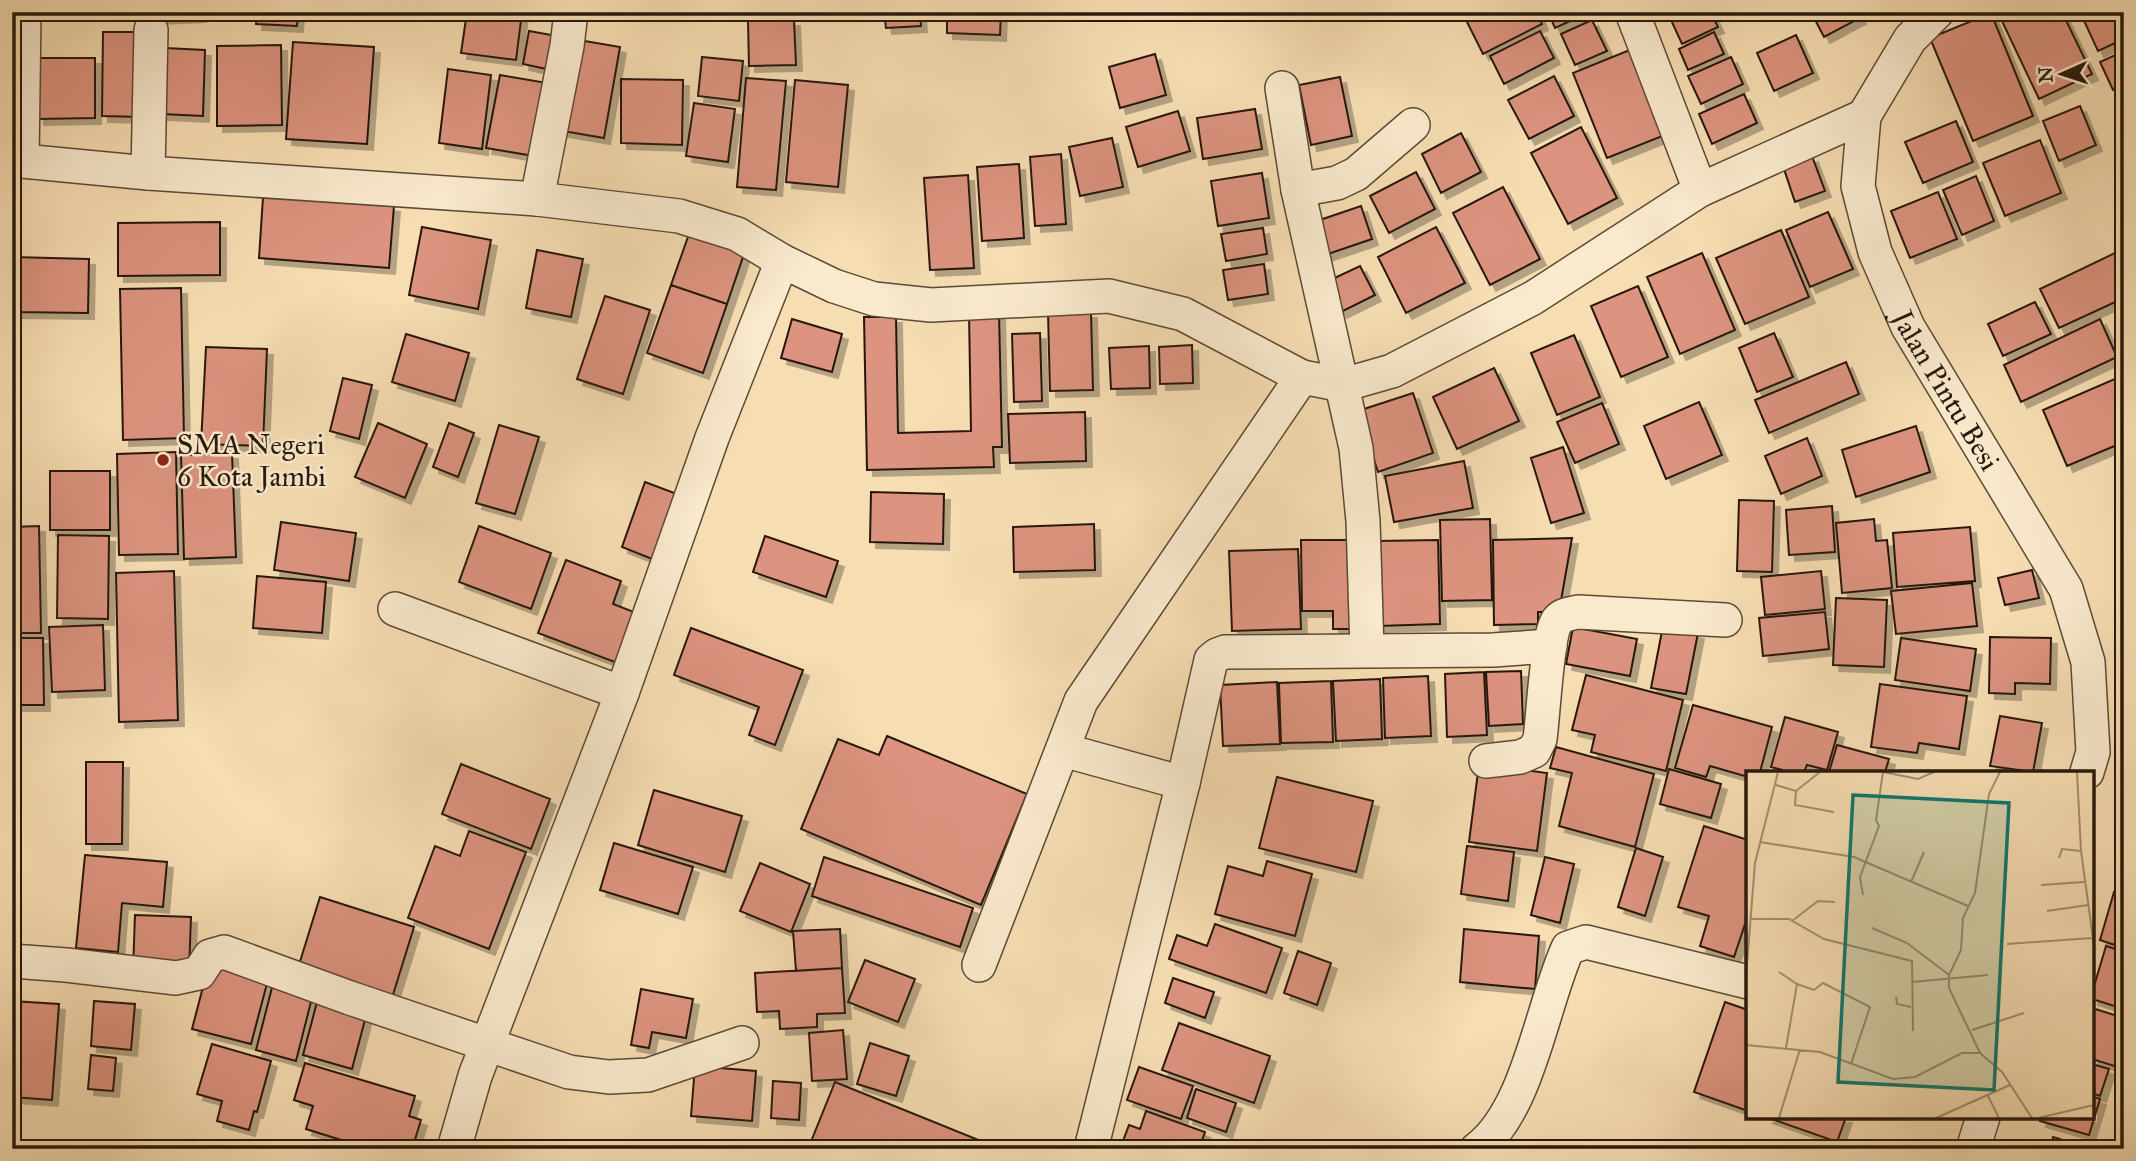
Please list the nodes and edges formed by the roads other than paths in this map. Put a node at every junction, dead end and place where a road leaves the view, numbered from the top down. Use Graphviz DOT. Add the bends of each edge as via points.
graph roads {
  1 [pos="24,12"];
  2 [pos="571,12"];
  3 [pos="1632,12"];
  4 [pos="1937,12"];
  5 [pos="151,30"];
  6 [pos="1282,88"];
  7 [pos="1864,116"];
  8 [pos="1413,125"];
  9 [pos="17,160"];
  10 [pos="148,173"];
  11 [pos="1297,190"];
  12 [pos="1700,190"];
  13 [pos="537,199"];
  14 [pos="782,261"];
  15 [pos="1302,377"];
  16 [pos="1343,385"];
  17 [pos="396,609"];
  18 [pos="1725,620"];
  19 [pos="1550,646"];
  20 [pos="1367,650"];
  21 [pos="622,693"];
  22 [pos="1063,750"];
  23 [pos="1486,761"];
  24 [pos="2087,771"];
  25 [pos="1183,783"];
  26 [pos="12,961"];
  27 [pos="979,965"];
  28 [pos="1746,982"];
  29 [pos="742,1043"];
  30 [pos="487,1046"];
  31 [pos="1982,1119"];
  32 [pos="454,1149"];
  33 [pos="1091,1149"];
  34 [pos="1477,1149"];
  35 [pos="1973,1149"];
  1 -- 9 [label="street"];
  2 -- 13 [label="street"];
  3 -- 12 [label="street"];
  4 -- 7 [label="street, Jalan Pintu Besi" via="1910,39"];
  5 -- 10 [label="street"];
  6 -- 11 [label="street"];
  7 -- 12 [label="street"];
  7 -- 24 [label="street, Jalan Pintu Besi" via="1858,186 1875,252 1908,327 2066,589 2088,662 2092,752"];
  8 -- 11 [label="street" via="1356,174 1337,183"];
  9 -- 10 [label="street"];
  10 -- 13 [label="street"];
  11 -- 16 [label="street"];
  12 -- 16 [label="street" via="1533,298 1392,371"];
  13 -- 14 [label="street" via="679,216 737,234"];
  14 -- 15 [label="street" via="874,299 930,305 1109,296 1183,314"];
  14 -- 21 [label="street" via="712,438"];
  15 -- 16 [label="street"];
  15 -- 22 [label="street" via="1081,701"];
  16 -- 20 [label="street" via="1356,448 1363,521"];
  17 -- 21 [label="street"];
  18 -- 19 [label="street" via="1578,612 1559,618"];
  19 -- 20 [label="street"];
  19 -- 23 [label="street" via="1540,739 1534,751"];
  20 -- 25 [label="street" via="1217,655 1208,667"];
  21 -- 30 [label="street"];
  22 -- 25 [label="street"];
  22 -- 27 [label="street"];
  25 -- 33 [label="street"];
  26 -- 30 [label="street" via="176,978 199,973 210,956 224,952"];
  28 -- 34 [label="street" via="1586,942 1568,948 1521,1088 1499,1127"];
  29 -- 30 [label="street" via="648,1074 609,1077 569,1072"];
  30 -- 32 [label="street"];
  31 -- 35 [label="street"];
}
